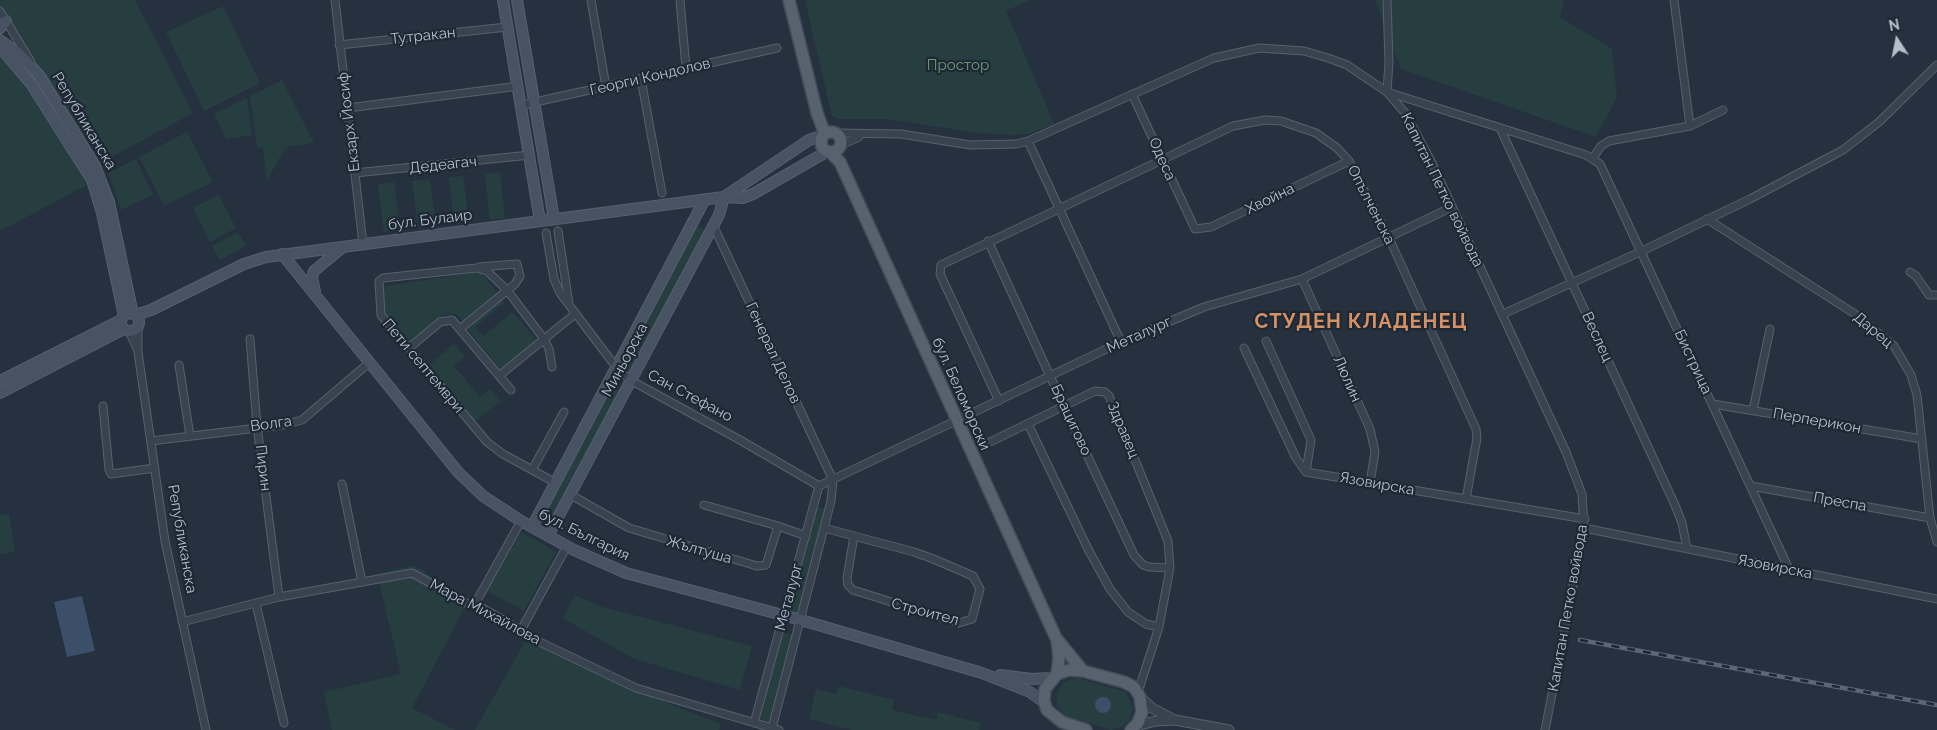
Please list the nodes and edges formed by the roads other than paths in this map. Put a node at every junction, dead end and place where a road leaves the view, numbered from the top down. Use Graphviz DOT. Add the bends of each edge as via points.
graph roads {
  1 [pos="335,0"];
  2 [pos="503,0"];
  3 [pos="517,0"];
  4 [pos="591,0"];
  5 [pos="680,0"];
  6 [pos="789,0"];
  7 [pos="1387,0"];
  8 [pos="1674,0"];
  9 [pos="0,11"];
  10 [pos="3,24"];
  11 [pos="507,27"];
  12 [pos="0,40"];
  13 [pos="339,44"];
  14 [pos="0,47"];
  15 [pos="778,48"];
  16 [pos="1937,66"];
  17 [pos="686,68"];
  18 [pos="39,75"];
  19 [pos="641,79"];
  20 [pos="518,86"];
  21 [pos="606,87"];
  22 [pos="1387,92"];
  23 [pos="1132,94"];
  24 [pos="534,103"];
  25 [pos="522,105"];
  26 [pos="348,108"];
  27 [pos="1723,110"];
  28 [pos="1690,126"];
  29 [pos="1500,128"];
  30 [pos="824,134"];
  31 [pos="867,135"];
  32 [pos="1028,141"];
  33 [pos="835,146"];
  34 [pos="530,155"];
  35 [pos="1593,158"];
  36 [pos="1163,160"];
  37 [pos="1349,161"];
  38 [pos="355,174"];
  39 [pos="99,185"];
  40 [pos="662,193"];
  41 [pos="724,197"];
  42 [pos="705,199"];
  43 [pos="1452,207"];
  44 [pos="1059,210"];
  45 [pos="554,219"];
  46 [pos="1707,219"];
  47 [pos="540,221"];
  48 [pos="1192,225"];
  49 [pos="713,226"];
  50 [pos="558,231"];
  51 [pos="546,233"];
  52 [pos="1389,238"];
  53 [pos="988,241"];
  54 [pos="363,244"];
  55 [pos="345,246"];
  56 [pos="1640,252"];
  57 [pos="282,254"];
  58 [pos="477,268"];
  59 [pos="1910,272"];
  60 [pos="1302,279"];
  61 [pos="1572,283"];
  62 [pos="506,290"];
  63 [pos="315,294"];
  64 [pos="1937,295"];
  65 [pos="569,306"];
  66 [pos="575,314"];
  67 [pos="1503,314"];
  68 [pos="130,322"];
  69 [pos="461,328"];
  70 [pos="1770,329"];
  71 [pos="250,339"];
  72 [pos="544,339"];
  73 [pos="1266,341"];
  74 [pos="1121,342"];
  75 [pos="409,348"];
  76 [pos="1244,348"];
  77 [pos="370,362"];
  78 [pos="179,365"];
  79 [pos="552,367"];
  80 [pos="616,367"];
  81 [pos="500,375"];
  82 [pos="1050,376"];
  83 [pos="630,380"];
  84 [pos="0,381"];
  85 [pos="511,390"];
  86 [pos="0,393"];
  87 [pos="999,401"];
  88 [pos="1712,404"];
  89 [pos="102,406"];
  90 [pos="1064,406"];
  91 [pos="1753,410"];
  92 [pos="564,412"];
  93 [pos="956,421"];
  94 [pos="1028,424"];
  95 [pos="257,426"];
  96 [pos="190,436"];
  97 [pos="1922,439"];
  98 [pos="151,441"];
  99 [pos="990,442"];
  100 [pos="155,468"];
  101 [pos="532,470"];
  102 [pos="1306,472"];
  103 [pos="833,480"];
  104 [pos="556,483"];
  105 [pos="1370,483"];
  106 [pos="342,484"];
  107 [pos="819,486"];
  108 [pos="1751,486"];
  109 [pos="571,495"];
  110 [pos="1466,499"];
  111 [pos="704,505"];
  112 [pos="1930,518"];
  113 [pos="1585,519"];
  114 [pos="521,521"];
  115 [pos="778,526"];
  116 [pos="532,527"];
  117 [pos="824,528"];
  118 [pos="1584,528"];
  119 [pos="548,536"];
  120 [pos="806,536"];
  121 [pos="854,536"];
  122 [pos="1937,542"];
  123 [pos="567,546"];
  124 [pos="1687,549"];
  125 [pos="1170,564"];
  126 [pos="1789,569"];
  127 [pos="362,582"];
  128 [pos="279,597"];
  129 [pos="1937,599"];
  130 [pos="256,604"];
  131 [pos="475,604"];
  132 [pos="783,615"];
  133 [pos="801,620"];
  134 [pos="182,622"];
  135 [pos="1159,627"];
  136 [pos="521,630"];
  137 [pos="1056,638"];
  138 [pos="1083,670"];
  139 [pos="1143,672"];
  140 [pos="982,673"];
  141 [pos="1054,676"];
  142 [pos="1128,684"];
  143 [pos="1139,695"];
  144 [pos="1045,703"];
  145 [pos="1176,720"];
  146 [pos="284,723"];
  147 [pos="754,723"];
  148 [pos="776,729"];
  149 [pos="1133,729"];
  150 [pos="206,730"];
  151 [pos="1086,730"];
  152 [pos="1228,730"];
  153 [pos="1545,730"];
  1 -- 13 [label="street, Екзарх Йосиф"];
  2 -- 11 [label="main road"];
  3 -- 24 [label="main road"];
  4 -- 21 [label="street"];
  5 -- 17 [label="street"];
  6 -- 30 [label="main road"];
  7 -- 22 [label="street"];
  8 -- 28 [label="street"];
  9 -- 10 [label="street, Републиканска"];
  10 -- 18 [label="street, Републиканска"];
  11 -- 13 [label="street, Тутракан"];
  11 -- 20 [label="main road"];
  12 -- 18 [label="main road"];
  13 -- 26 [label="street, Екзарх Йосиф"];
  14 -- 39 [label="main road, Републиканска" via="32,85"];
  15 -- 17 [label="street, Георги Кондолов"];
  16 -- 46 [label="street" via="1863,136 1758,195"];
  17 -- 19 [label="street, Георги Кондолов"];
  18 -- 39 [label="main road, Републиканска" via="78,136"];
  19 -- 21 [label="street, Георги Кондолов"];
  19 -- 40 [label="street"];
  20 -- 25 [label="main road"];
  20 -- 26 [label="street"];
  21 -- 24 [label="street, Георги Кондолов"];
  22 -- 23 [label="street, Капитан Петко войвода" via="1347,65 1328,58 1304,51 1259,48 1214,58"];
  22 -- 29 [label="street"];
  22 -- 43 [label="street, Капитан Петко войвода" via="1406,114"];
  23 -- 32 [label="street, Капитан Петко войвода"];
  23 -- 36 [label="street, Одеса"];
  24 -- 25 [label="street, Георги Кондолов"];
  24 -- 45 [label="main road"];
  25 -- 34 [label="main road"];
  26 -- 38 [label="street, Екзарх Йосиф"];
  27 -- 28 [label="street"];
  28 -- 35 [label="street" via="1609,141"];
  29 -- 35 [label="street"];
  29 -- 61 [label="street, Веслец"];
  30 -- 33 [label="main road" via="830,132"];
  30 -- 33 [label="main road" via="822,145"];
  30 -- 41 [label="main road, бул. Булаир" via="809,140"];
  31 -- 32 [label="street, Капитан Петко войвода" via="901,134 970,145"];
  31 -- 33 [label="street, Капитан Петко войвода"];
  31 -- 33 [label="street, Капитан Петко войвода"];
  32 -- 44 [label="street"];
  33 -- 41 [label="main road, бул. Булаир" via="748,196"];
  33 -- 93 [label="main road, бул. Беломорски"];
  34 -- 38 [label="street, Дедеагач"];
  34 -- 47 [label="main road"];
  35 -- 56 [label="street, Бистрица" via="1600,164"];
  36 -- 37 [label="street, Опълченска" via="1233,126 1265,120 1281,121 1316,133"];
  36 -- 44 [label="street, Опълченска"];
  36 -- 48 [label="street, Одеса"];
  37 -- 48 [label="street, Хвойна" via="1211,227 1195,229"];
  37 -- 52 [label="street, Опълченска"];
  38 -- 54 [label="street, Екзарх Йосиф"];
  39 -- 68 [label="main road, Републиканска" via="102,213"];
  41 -- 42 [label="main road, бул. Булаир"];
  41 -- 49 [label="main road, Миньорска"];
  42 -- 45 [label="main road, бул. Булаир"];
  42 -- 80 [label="main road, Миньорска"];
  43 -- 52 [label="street, Металург"];
  43 -- 67 [label="street, Капитан Петко войвода"];
  44 -- 53 [label="street, Опълченска"];
  44 -- 74 [label="street"];
  45 -- 47 [label="main road, бул. Булаир"];
  46 -- 56 [label="street"];
  46 -- 97 [label="street, Дарец" via="1855,314 1894,346 1911,375 1917,395"];
  47 -- 54 [label="main road, бул. Булаир"];
  49 -- 83 [label="main road, Миньорска"];
  49 -- 103 [label="street, Генерал Делов"];
  50 -- 65 [label="street, Сан Стефано"];
  51 -- 65 [label="street, Сан Стефано" via="556,286"];
  52 -- 60 [label="street, Металург"];
  52 -- 110 [label="street, Опълченска" via="1476,428"];
  53 -- 82 [label="street, Брацигово"];
  53 -- 87 [label="street, Опълченска" via="944,262 939,268"];
  54 -- 55 [label="main road, бул. Булаир"];
  55 -- 57 [label="main road, бул. Булаир"];
  55 -- 63 [label="main road" via="314,271"];
  56 -- 61 [label="street"];
  56 -- 88 [label="street, Бистрица"];
  57 -- 63 [label="main road, бул. България"];
  57 -- 68 [label="main road, бул. Булаир" via="244,264"];
  58 -- 62 [label="street" via="487,271"];
  58 -- 62 [label="street" via="517,264 520,276"];
  58 -- 75 [label="street, Пети септември" via="380,279 381,315"];
  59 -- 64 [label="street" via="1928,295"];
  60 -- 74 [label="street, Металург" via="1204,306"];
  60 -- 105 [label="street, Люлин" via="1370,429 1375,452"];
  61 -- 67 [label="street"];
  61 -- 124 [label="street, Веслец" via="1675,505"];
  62 -- 69 [label="street"];
  62 -- 72 [label="street"];
  63 -- 77 [label="main road, бул. България"];
  65 -- 66 [label="street, Сан Стефано"];
  66 -- 72 [label="street"];
  66 -- 80 [label="street, Сан Стефано"];
  67 -- 113 [label="street, Капитан Петко войвода" via="1576,473"];
  68 -- 84 [label="main road, бул. Булаир"];
  68 -- 86 [label="main road, бул. Булаир"];
  68 -- 98 [label="street, Републиканска" via="138,352"];
  69 -- 75 [label="street" via="456,322 445,320"];
  69 -- 81 [label="street"];
  70 -- 91 [label="street"];
  71 -- 95 [label="street, Пирин"];
  72 -- 79 [label="street"];
  72 -- 81 [label="street"];
  73 -- 102 [label="street" via="1311,440"];
  74 -- 82 [label="street, Металург"];
  75 -- 101 [label="street, Пети септември" via="486,442"];
  76 -- 102 [label="street" via="1296,458"];
  77 -- 95 [label="street, Волга" via="302,420"];
  77 -- 114 [label="main road, бул. България" via="458,472 484,496"];
  78 -- 96 [label="street"];
  80 -- 83 [label="street, Сан Стефано"];
  80 -- 104 [label="main road, Миньорска"];
  81 -- 85 [label="street"];
  82 -- 87 [label="street, Металург"];
  82 -- 90 [label="street, Брацигово"];
  83 -- 107 [label="street, Сан Стефано"];
  83 -- 109 [label="main road, Миньорска"];
  87 -- 93 [label="street, Металург"];
  88 -- 91 [label="street, Перперикон"];
  88 -- 108 [label="street, Бистрица"];
  89 -- 100 [label="street" via="111,474"];
  90 -- 94 [label="street, Здравец"];
  90 -- 125 [label="street, Брацигово" via="1134,555 1149,567"];
  90 -- 125 [label="street, Здравец" via="1098,390 1108,396 1168,541"];
  91 -- 97 [label="street, Перперикон"];
  92 -- 101 [label="street"];
  93 -- 103 [label="street, Металург"];
  93 -- 137 [label="main road, бул. Беломорски"];
  94 -- 99 [label="street, Здравец"];
  94 -- 135 [label="street" via="1110,589 1128,612 1146,624"];
  95 -- 96 [label="street, Волга"];
  95 -- 128 [label="street, Пирин"];
  96 -- 98 [label="street, Волга"];
  97 -- 112 [label="street, Дарец"];
  98 -- 100 [label="street, Републиканска"];
  100 -- 134 [label="street, Републиканска" via="165,542"];
  101 -- 104 [label="street, Пети септември"];
  102 -- 105 [label="street, Язовирска"];
  103 -- 107 [label="street, Металург"];
  103 -- 117 [label="street, Металург"];
  104 -- 116 [label="main road, Миньорска"];
  105 -- 110 [label="street, Язовирска"];
  106 -- 127 [label="street"];
  107 -- 120 [label="street, Металург"];
  108 -- 112 [label="street, Преспа"];
  108 -- 126 [label="street, Бистрица"];
  109 -- 115 [label="street, Жълтуша" via="630,528 757,566 766,565"];
  109 -- 119 [label="main road, Миньорска"];
  110 -- 113 [label="street, Язовирска"];
  111 -- 115 [label="street"];
  112 -- 122 [label="street, Дарец"];
  113 -- 118 [label="street, Капитан Петко войвода"];
  114 -- 116 [label="main road, бул. България"];
  114 -- 131 [label="street"];
  115 -- 120 [label="street"];
  116 -- 119 [label="main road, бул. България"];
  117 -- 121 [label="street, Строител"];
  117 -- 133 [label="street, Металург"];
  118 -- 124 [label="street, Язовирска"];
  118 -- 153 [label="street, Капитан Петко войвода"];
  119 -- 123 [label="main road, бул. България"];
  120 -- 132 [label="street, Металург"];
  121 -- 121 [label="street, Строител" via="931,558 973,576 980,589 972,619 959,623 853,590 847,578"];
  123 -- 132 [label="main road, бул. България" via="626,573"];
  123 -- 136 [label="street"];
  124 -- 126 [label="street, Язовирска"];
  125 -- 135 [label="street"];
  126 -- 129 [label="street, Язовирска"];
  127 -- 128 [label="street, Мара Михайлова"];
  127 -- 131 [label="street, Мара Михайлова" via="412,573 468,604"];
  128 -- 130 [label="street, Мара Михайлова"];
  130 -- 134 [label="street, Мара Михайлова"];
  130 -- 146 [label="street"];
  131 -- 136 [label="street, Мара Михайлова"];
  132 -- 133 [label="main road, бул. България"];
  132 -- 147 [label="street, Металург"];
  133 -- 140 [label="main road, бул. България"];
  133 -- 148 [label="street, Металург"];
  134 -- 150 [label="street, Републиканска"];
  135 -- 139 [label="street"];
  136 -- 147 [label="street, Мара Михайлова" via="523,634 636,688"];
  137 -- 138 [label="main road, бул. Беломорски"];
  137 -- 141 [label="main road, бул. Беломорски" via="1059,657"];
  138 -- 141 [label="main road" via="1069,670"];
  138 -- 142 [label="main road"];
  139 -- 142 [label="street"];
  139 -- 143 [label="street"];
  140 -- 141 [label="main road, бул. България" via="1022,678"];
  140 -- 144 [label="main road, бул. България" via="1030,692"];
  141 -- 144 [label="main road, бул. Беломорски" via="1045,692"];
  142 -- 143 [label="main road"];
  143 -- 145 [label="street" via="1155,710"];
  143 -- 149 [label="main road" via="1142,712"];
  144 -- 151 [label="main road" via="1054,718"];
  145 -- 149 [label="street" via="1156,721"];
  145 -- 152 [label="street"];
  147 -- 148 [label="street, Мара Михайлова"];
}
